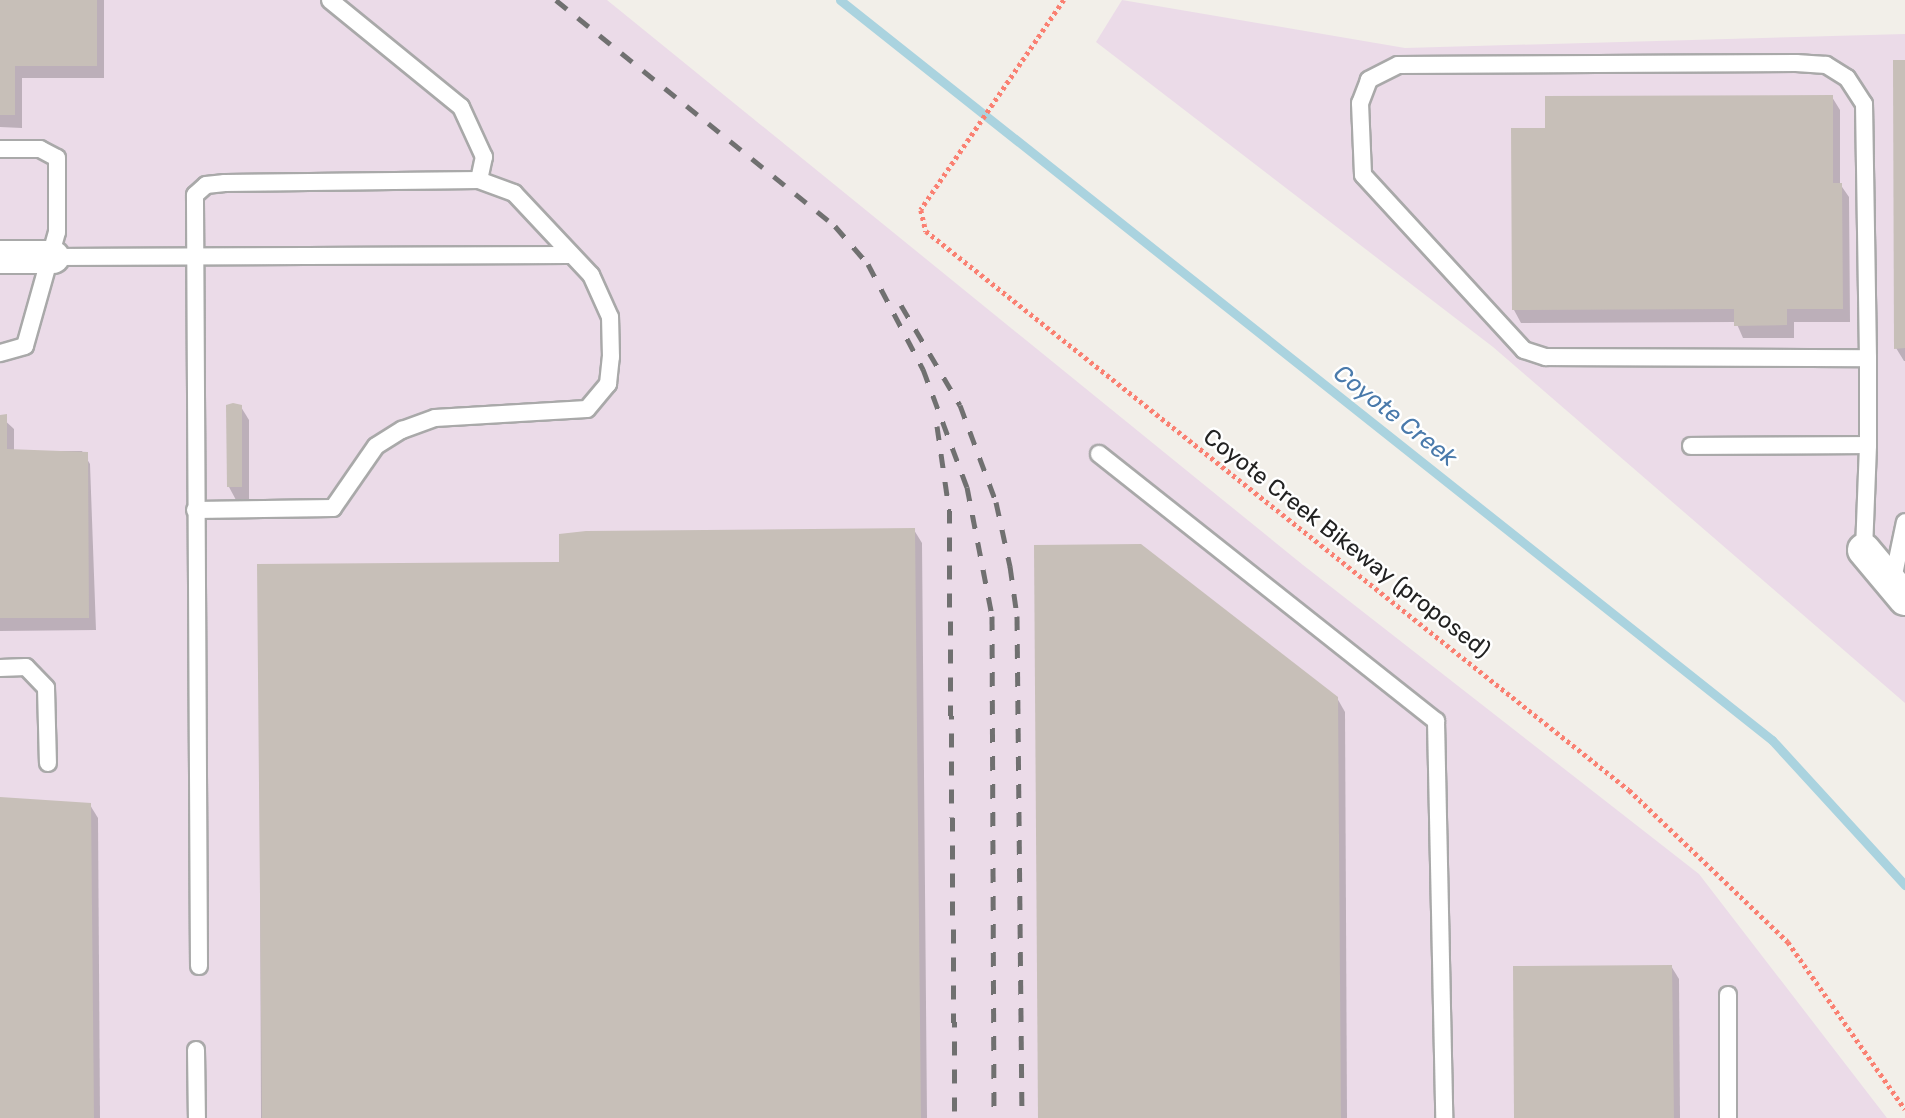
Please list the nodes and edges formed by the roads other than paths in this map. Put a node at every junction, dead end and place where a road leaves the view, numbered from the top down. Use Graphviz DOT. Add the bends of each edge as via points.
graph roads {
  1 [pos="330,0"];
  2 [pos="0,149"];
  3 [pos="479,180"];
  4 [pos="570,255"];
  5 [pos="0,257"];
  6 [pos="53,257"];
  7 [pos="194,258"];
  8 [pos="0,353"];
  9 [pos="1868,358"];
  10 [pos="1868,445"];
  11 [pos="1692,446"];
  12 [pos="1099,454"];
  13 [pos="195,510"];
  14 [pos="1905,522"];
  15 [pos="1864,550"];
  16 [pos="1899,592"];
  17 [pos="0,668"];
  18 [pos="48,763"];
  19 [pos="200,966"];
  20 [pos="1728,995"];
  21 [pos="196,1050"];
  22 [pos="197,1118"];
  23 [pos="1444,1118"];
  24 [pos="1728,1118"];
  1 -- 3 [label="lane" via="461,107 484,157"];
  2 -- 6 [label="lane" via="40,149 57,158"];
  3 -- 4 [label="lane" via="514,193"];
  3 -- 7 [label="lane" via="206,185 195,195"];
  4 -- 7 [label="lane"];
  4 -- 13 [label="lane" via="591,275 610,317 608,384 587,409 435,418 402,430 376,446 333,508"];
  5 -- 6 [label="street"];
  6 -- 7 [label="lane"];
  6 -- 8 [label="lane" via="25,346"];
  7 -- 13 [label="lane"];
  9 -- 9 [label="lane" via="1864,104 1838,70 1797,63 1398,65 1370,79 1360,103 1363,175 1524,350 1546,357"];
  9 -- 10 [label="lane"];
  10 -- 11 [label="lane"];
  10 -- 15 [label="lane"];
  12 -- 23 [label="lane" via="1436,721"];
  13 -- 19 [label="lane"];
  14 -- 16 [label="lane"];
  15 -- 16 [label="street"];
  17 -- 18 [label="lane" via="26,667 46,688"];
  20 -- 24 [label="lane"];
  21 -- 22 [label="lane"];
}
